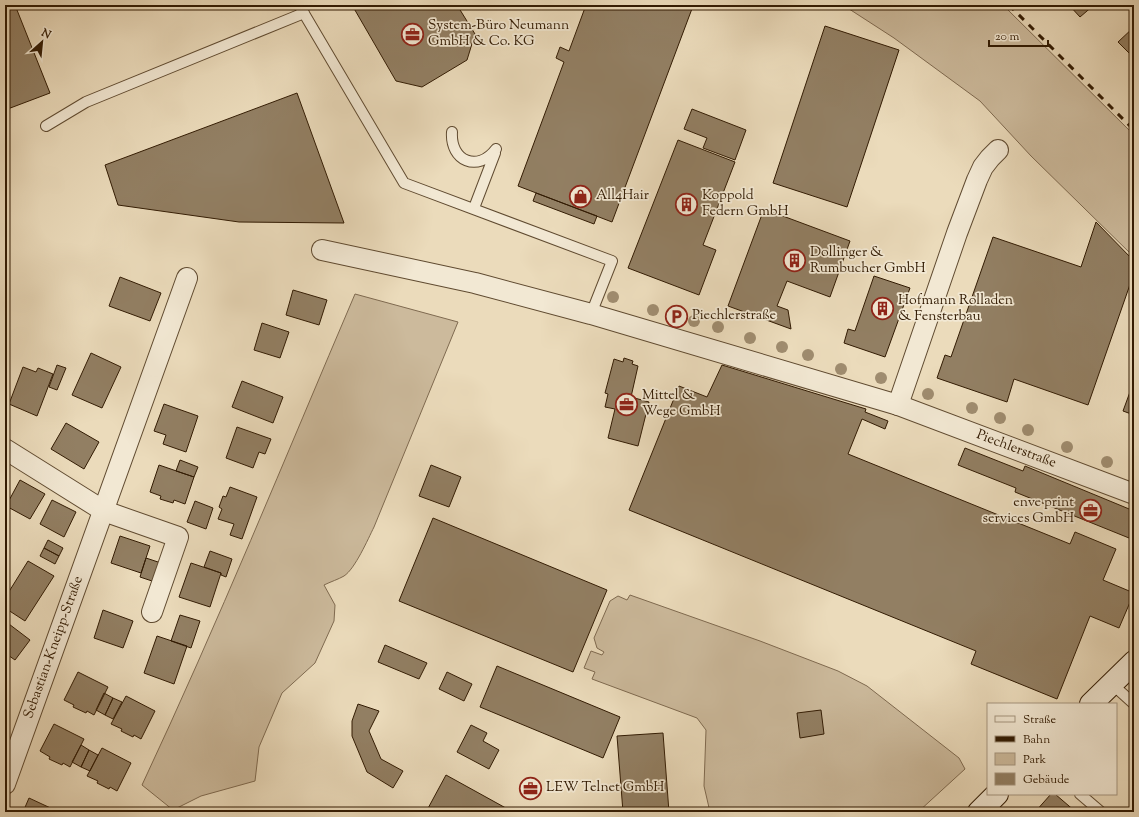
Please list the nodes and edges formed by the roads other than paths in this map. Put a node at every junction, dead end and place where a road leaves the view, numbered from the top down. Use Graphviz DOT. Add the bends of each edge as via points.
graph roads {
  1 [pos="302,9"];
  2 [pos="46,126"];
  3 [pos="452,132"];
  4 [pos="998,150"];
  5 [pos="474,208"];
  6 [pos="322,250"];
  7 [pos="187,278"];
  8 [pos="592,314"];
  9 [pos="898,405"];
  10 [pos="5,449"];
  11 [pos="1134,494"];
  12 [pos="104,511"];
  13 [pos="152,612"];
  14 [pos="1134,662"];
  15 [pos="1112,684"];
  16 [pos="1133,702"];
  17 [pos="1092,703"];
  18 [pos="5,784"];
  19 [pos="996,795"];
  20 [pos="1081,795"];
  21 [pos="979,812"];
  22 [pos="1101,812"];
  1 -- 2 [label="lane" via="86,102"];
  1 -- 5 [label="lane" via="404,183"];
  3 -- 5 [label="lane" via="451,140 457,154 470,162 485,160 496,149"];
  4 -- 9 [label="street" via="983,167 977,180"];
  5 -- 8 [label="lane" via="612,261"];
  6 -- 8 [label="street, Piechlerstraße" via="475,283"];
  7 -- 12 [label="street, Sebastian-Kneipp-Straße"];
  8 -- 9 [label="street, Piechlerstraße"];
  9 -- 11 [label="street, Piechlerstraße"];
  10 -- 12 [label="street"];
  12 -- 13 [label="street" via="178,537"];
  12 -- 18 [label="street, Sebastian-Kneipp-Straße"];
  14 -- 15 [label="street"];
  15 -- 16 [label="lane"];
  15 -- 17 [label="street"];
  19 -- 21 [label="street"];
  20 -- 22 [label="lane"];
}
